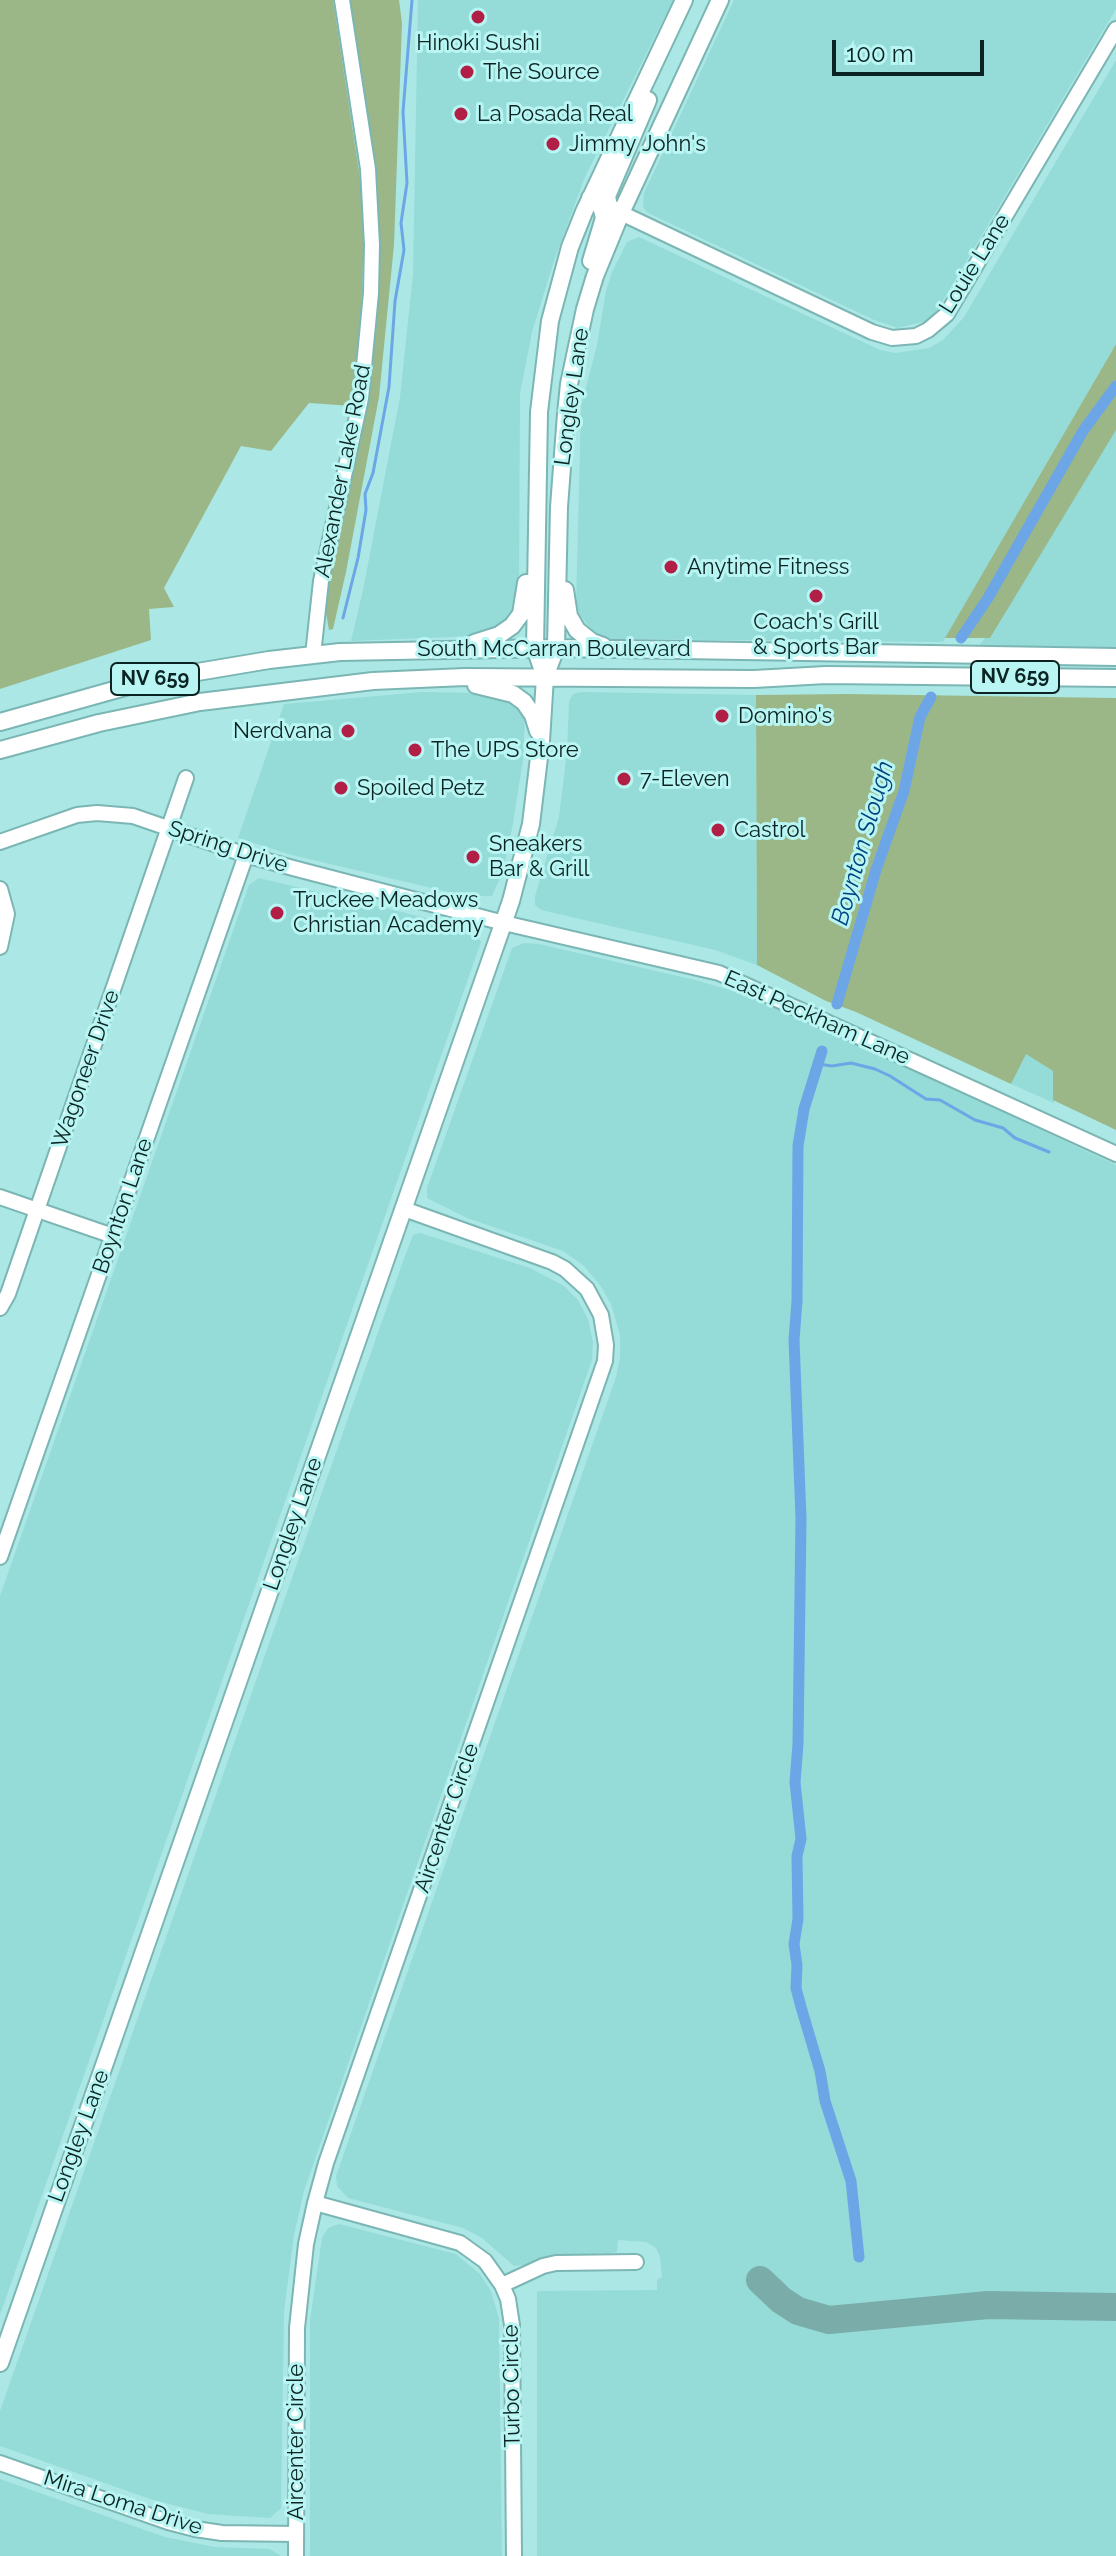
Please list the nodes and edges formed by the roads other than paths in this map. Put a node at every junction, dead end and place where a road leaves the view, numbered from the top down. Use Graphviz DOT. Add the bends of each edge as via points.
graph roads {
  1 [pos="342,0"];
  2 [pos="684,0"];
  3 [pos="720,0"];
  4 [pos="1116,29"];
  5 [pos="662,44"];
  6 [pos="590,198"];
  7 [pos="621,213"];
  8 [pos="569,384"];
  9 [pos="562,460"];
  10 [pos="538,478"];
  11 [pos="442,648"];
  12 [pos="535,648"];
  13 [pos="556,648"];
  14 [pos="616,648"];
  15 [pos="313,655"];
  16 [pos="1116,657"];
  17 [pos="1116,669"];
  18 [pos="545,677"];
  19 [pos="431,678"];
  20 [pos="1029,678"];
  21 [pos="1116,678"];
  22 [pos="0,722"];
  23 [pos="541,741"];
  24 [pos="0,750"];
  25 [pos="186,778"];
  26 [pos="169,829"];
  27 [pos="0,842"];
  28 [pos="246,855"];
  29 [pos="0,889"];
  30 [pos="504,923"];
  31 [pos="0,947"];
  32 [pos="1116,1154"];
  33 [pos="0,1197"];
  34 [pos="404,1209"];
  35 [pos="38,1210"];
  36 [pos="113,1236"];
  37 [pos="0,1308"];
  38 [pos="0,1557"];
  39 [pos="315,2203"];
  40 [pos="636,2262"];
  41 [pos="502,2285"];
  42 [pos="0,2363"];
  43 [pos="0,2463"];
  44 [pos="296,2534"];
  45 [pos="296,2556"];
  46 [pos="514,2556"];
  1 -- 15 [label="street, Alexander Lake Road" via="368,169 371,293 361,398 321,581"];
  2 -- 5 [label="main road, Longley Lane"];
  3 -- 7 [label="main road, Longley Lane"];
  4 -- 7 [label="street, Louie Lane" via="947,314 916,336 892,338 872,332"];
  5 -- 6 [label="main road, Longley Lane"];
  5 -- 7 [label="main road" via="649,98 607,196 609,207"];
  6 -- 8 [label="main road" via="601,206 604,218 575,308"];
  6 -- 10 [label="main road, Longley Lane" via="550,321 539,412"];
  7 -- 8 [label="main road, Longley Lane" via="595,276"];
  8 -- 9 [label="main road, Longley Lane"];
  9 -- 13 [label="main road, Longley Lane"];
  9 -- 14 [label="main road" via="569,616 592,642"];
  10 -- 11 [label="main road" via="521,614 499,635"];
  10 -- 12 [label="main road, Longley Lane"];
  11 -- 12 [label="main road, South McCarran Boulevard / NV 659"];
  11 -- 15 [label="main road, South McCarran Boulevard / NV 659"];
  12 -- 13 [label="main road, South McCarran Boulevard / NV 659"];
  12 -- 18 [label="main road, Longley Lane"];
  13 -- 14 [label="main road, South McCarran Boulevard / NV 659"];
  13 -- 18 [label="main road, Longley Lane"];
  14 -- 16 [label="main road, South McCarran Boulevard / NV 659"];
  15 -- 22 [label="main road, South McCarran Boulevard / NV 659" via="150,680"];
  17 -- 20 [label="main road"];
  18 -- 19 [label="main road, South McCarran Boulevard / NV 659"];
  18 -- 20 [label="main road, South McCarran Boulevard / NV 659"];
  18 -- 23 [label="main road, Longley Lane"];
  19 -- 23 [label="main road" via="513,694 533,715"];
  19 -- 24 [label="main road, South McCarran Boulevard / NV 659" via="200,702"];
  20 -- 21 [label="main road, South McCarran Boulevard / NV 659"];
  23 -- 30 [label="main road, Longley Lane" via="531,824"];
  25 -- 26 [label="street, Wagoneer Drive"];
  26 -- 27 [label="street, Spring Drive" via="133,816 97,813 59,820"];
  26 -- 28 [label="street, Spring Drive"];
  26 -- 35 [label="street, Wagoneer Drive"];
  28 -- 30 [label="street, Spring Drive"];
  28 -- 36 [label="street, Boynton Lane"];
  29 -- 31 [label="street" via="7,914"];
  30 -- 32 [label="street, East Peckham Lane" via="732,977"];
  30 -- 34 [label="main road, Longley Lane"];
  33 -- 35 [label="street"];
  34 -- 39 [label="street, Aircenter Circle" via="565,1269 587,1289 601,1315 605,1361"];
  34 -- 42 [label="main road, Longley Lane"];
  35 -- 36 [label="street"];
  35 -- 37 [label="street, Wagoneer Drive"];
  36 -- 38 [label="street, Boynton Lane"];
  39 -- 41 [label="street, Turbo Circle" via="460,2243 485,2261"];
  39 -- 44 [label="street, Aircenter Circle" via="297,2328"];
  40 -- 41 [label="street" via="556,2263"];
  41 -- 46 [label="street, Turbo Circle" via="512,2325"];
  43 -- 44 [label="street, Mira Loma Drive" via="195,2529"];
  44 -- 45 [label="street, Aircenter Circle"];
}
